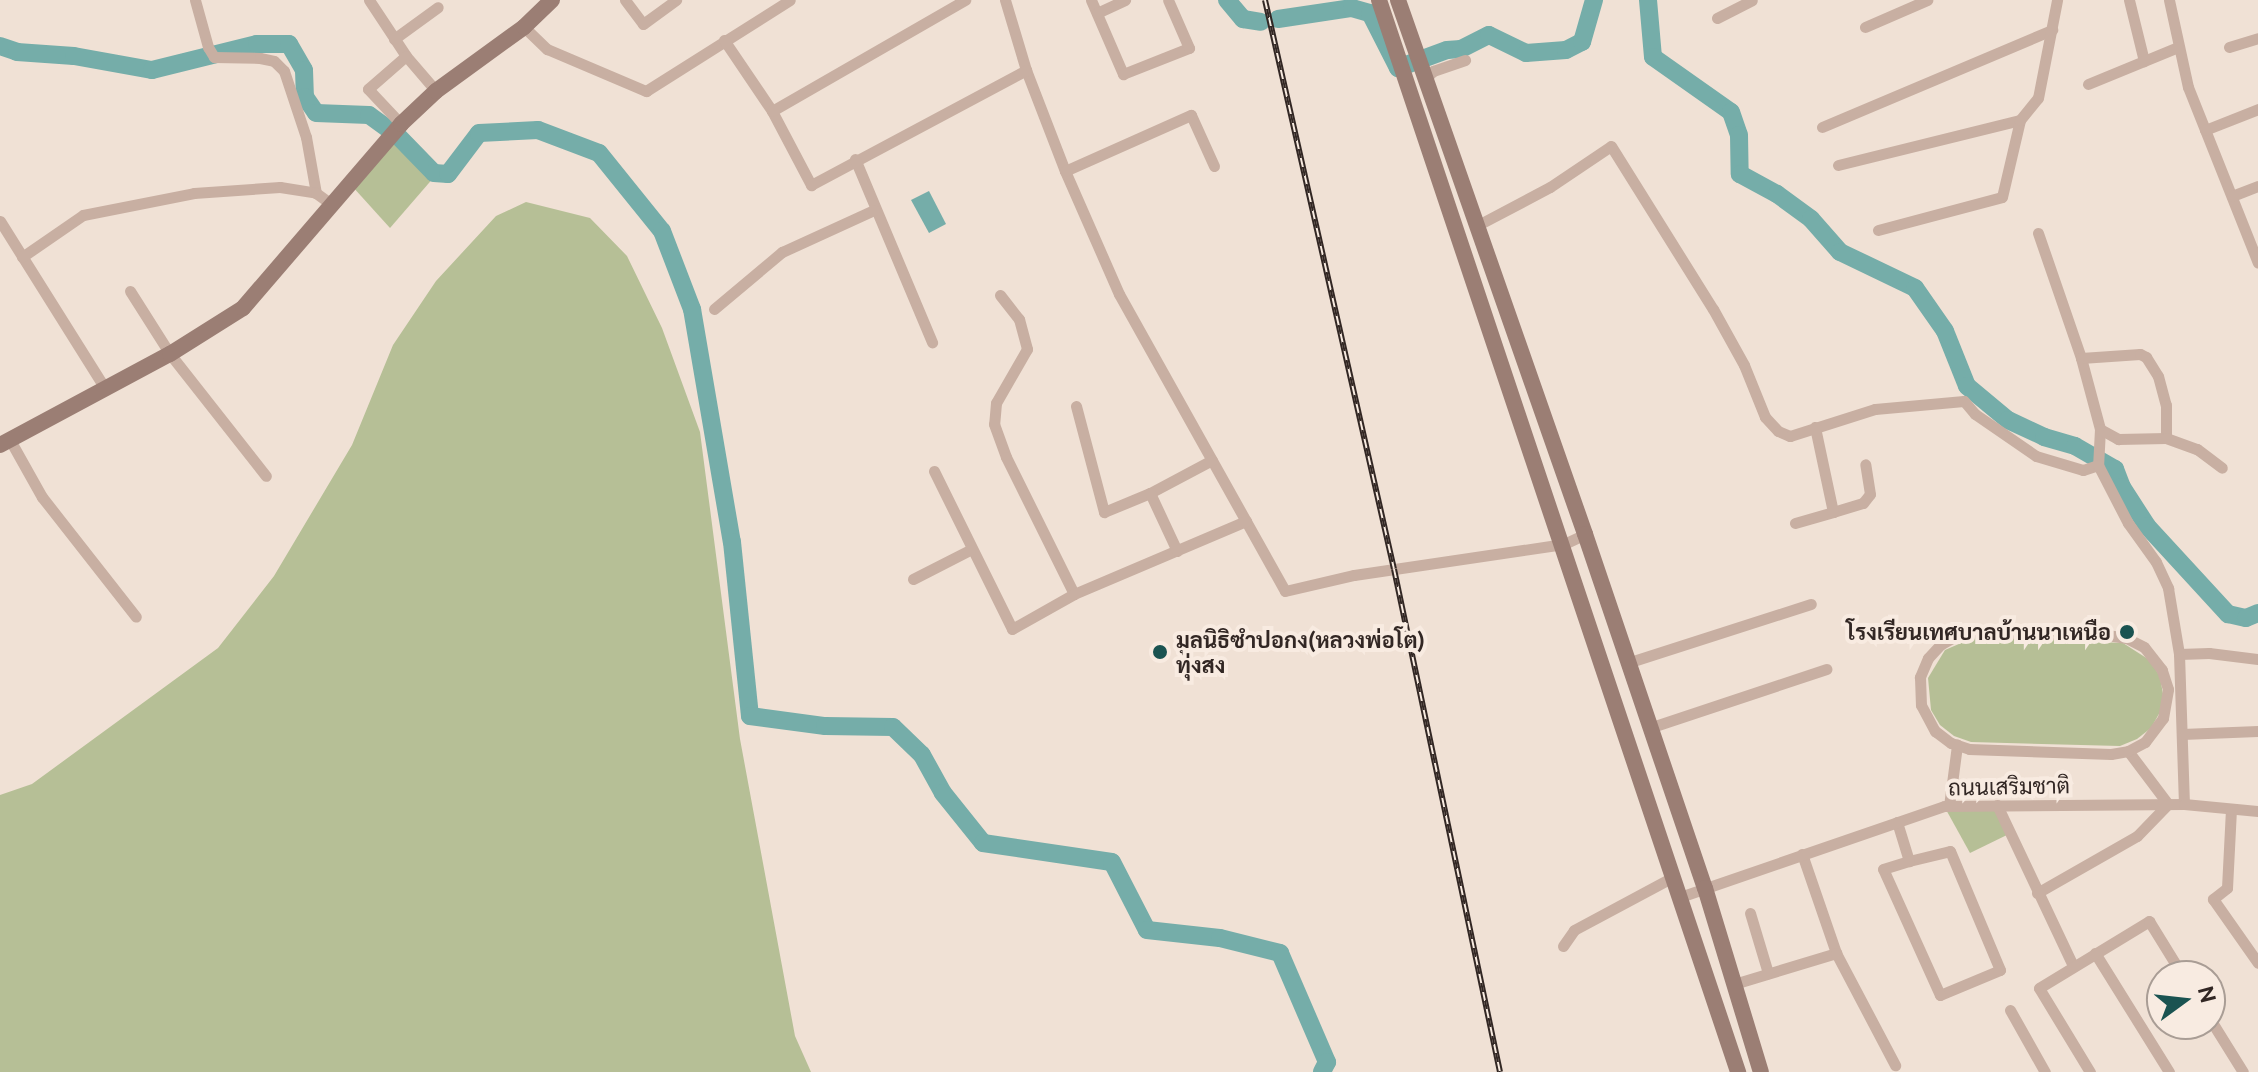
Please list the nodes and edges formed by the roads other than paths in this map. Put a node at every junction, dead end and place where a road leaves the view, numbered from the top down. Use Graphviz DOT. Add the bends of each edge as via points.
graph roads {
  1 [pos="195,0"];
  2 [pos="369,0"];
  3 [pos="552,0"];
  4 [pos="625,0"];
  5 [pos="676,0"];
  6 [pos="790,0"];
  7 [pos="965,0"];
  8 [pos="1005,0"];
  9 [pos="1091,0"];
  10 [pos="1125,0"];
  11 [pos="1168,0"];
  12 [pos="1379,0"];
  13 [pos="1398,0"];
  14 [pos="1752,0"];
  15 [pos="1927,0"];
  16 [pos="2057,0"];
  17 [pos="2129,0"];
  18 [pos="2169,0"];
  19 [pos="438,7"];
  20 [pos="1097,13"];
  21 [pos="1717,18"];
  22 [pos="524,27"];
  23 [pos="1865,27"];
  24 [pos="2052,30"];
  25 [pos="2258,38"];
  26 [pos="394,39"];
  27 [pos="724,40"];
  28 [pos="2178,47"];
  29 [pos="2229,47"];
  30 [pos="406,56"];
  31 [pos="1465,60"];
  32 [pos="2144,61"];
  33 [pos="1026,70"];
  34 [pos="1417,76"];
  35 [pos="2088,84"];
  36 [pos="436,91"];
  37 [pos="2258,109"];
  38 [pos="772,111"];
  39 [pos="2020,120"];
  40 [pos="399,126"];
  41 [pos="1822,127"];
  42 [pos="2205,130"];
  43 [pos="855,159"];
  44 [pos="1838,165"];
  45 [pos="1214,166"];
  46 [pos="1065,171"];
  47 [pos="2258,186"];
  48 [pos="2232,196"];
  49 [pos="323,198"];
  50 [pos="874,210"];
  51 [pos="0,221"];
  52 [pos="1478,225"];
  53 [pos="1878,230"];
  54 [pos="2038,233"];
  55 [pos="2257,256"];
  56 [pos="22,257"];
  57 [pos="130,291"];
  58 [pos="1000,295"];
  59 [pos="714,309"];
  60 [pos="932,342"];
  61 [pos="170,354"];
  62 [pos="2081,358"];
  63 [pos="104,387"];
  64 [pos="1076,406"];
  65 [pos="1815,427"];
  66 [pos="2100,429"];
  67 [pos="2166,438"];
  68 [pos="5,442"];
  69 [pos="1212,460"];
  70 [pos="2098,461"];
  71 [pos="1865,464"];
  72 [pos="2222,468"];
  73 [pos="934,471"];
  74 [pos="266,476"];
  75 [pos="1150,493"];
  76 [pos="1833,512"];
  77 [pos="1246,521"];
  78 [pos="1795,523"];
  79 [pos="1585,534"];
  80 [pos="1564,544"];
  81 [pos="970,550"];
  82 [pos="1177,551"];
  83 [pos="913,579"];
  84 [pos="1074,594"];
  85 [pos="1811,604"];
  86 [pos="136,617"];
  87 [pos="2179,654"];
  88 [pos="2258,659"];
  89 [pos="1627,663"];
  90 [pos="1826,669"];
  91 [pos="1649,728"];
  92 [pos="2258,731"];
  93 [pos="2182,734"];
  94 [pos="1957,745"];
  95 [pos="2128,751"];
  96 [pos="2168,804"];
  97 [pos="2184,804"];
  98 [pos="1997,805"];
  99 [pos="1949,806"];
  100 [pos="2231,809"];
  101 [pos="2258,811"];
  102 [pos="1897,822"];
  103 [pos="1802,854"];
  104 [pos="1909,861"];
  105 [pos="1673,877"];
  106 [pos="1705,888"];
  107 [pos="2037,893"];
  108 [pos="1680,897"];
  109 [pos="1750,913"];
  110 [pos="1563,946"];
  111 [pos="1836,953"];
  112 [pos="2095,953"];
  113 [pos="2173,960"];
  114 [pos="2258,963"];
  115 [pos="2073,966"];
  116 [pos="1768,973"];
  117 [pos="1734,984"];
  118 [pos="2010,1010"];
  119 [pos="2223,1040"];
  120 [pos="1895,1065"];
  121 [pos="1738,1072"];
  122 [pos="1761,1072"];
  123 [pos="2045,1072"];
  124 [pos="2090,1072"];
  125 [pos="2169,1072"];
  126 [pos="2243,1072"];
  1 -- 49 [label="street" via="212,53 274,61 284,71"];
  2 -- 26 [label="street"];
  3 -- 22 [label="main road"];
  4 -- 5 [label="street" via="643,24"];
  6 -- 27 [label="street"];
  7 -- 38 [label="street"];
  8 -- 33 [label="street"];
  9 -- 20 [label="street"];
  10 -- 20 [label="street"];
  11 -- 20 [label="street" via="1189,48 1123,74"];
  12 -- 34 [label="main road" via="1387,25"];
  13 -- 34 [label="main road"];
  14 -- 21 [label="street"];
  15 -- 23 [label="street"];
  16 -- 24 [label="street"];
  17 -- 32 [label="street"];
  18 -- 28 [label="street"];
  19 -- 26 [label="street"];
  22 -- 27 [label="street" via="547,49 646,91"];
  22 -- 36 [label="main road"];
  24 -- 39 [label="street" via="2038,98"];
  24 -- 41 [label="street"];
  25 -- 29 [label="street"];
  26 -- 30 [label="street"];
  27 -- 38 [label="street"];
  28 -- 32 [label="street"];
  28 -- 42 [label="street"];
  30 -- 36 [label="street"];
  30 -- 40 [label="street" via="368,89"];
  31 -- 34 [label="street"];
  32 -- 35 [label="street"];
  33 -- 43 [label="street"];
  33 -- 46 [label="street"];
  34 -- 52 [label="main road"];
  34 -- 80 [label="main road"];
  36 -- 40 [label="main road"];
  37 -- 42 [label="street"];
  38 -- 43 [label="street" via="811,185"];
  39 -- 44 [label="street"];
  39 -- 53 [label="street" via="2002,197"];
  40 -- 49 [label="main road"];
  42 -- 48 [label="street"];
  43 -- 50 [label="street"];
  45 -- 46 [label="street" via="1191,115"];
  46 -- 69 [label="street" via="1119,294"];
  47 -- 48 [label="street"];
  48 -- 55 [label="street"];
  49 -- 56 [label="street" via="280,187 194,193 83,215"];
  49 -- 61 [label="main road" via="260,292"];
  50 -- 59 [label="street" via="782,252"];
  50 -- 60 [label="street"];
  51 -- 56 [label="street"];
  52 -- 65 [label="street" via="1550,187 1611,146 1729,336 1765,417 1790,436"];
  52 -- 79 [label="main road"];
  54 -- 62 [label="street"];
  56 -- 63 [label="street"];
  57 -- 61 [label="street"];
  58 -- 84 [label="street" via="1019,319 1027,349 996,403 994,424"];
  61 -- 63 [label="main road"];
  61 -- 74 [label="street"];
  62 -- 66 [label="street"];
  62 -- 67 [label="street" via="2146,357 2166,405"];
  63 -- 68 [label="main road"];
  64 -- 75 [label="street" via="1104,512"];
  65 -- 70 [label="street" via="1875,409 1964,401 2036,456 2083,470"];
  65 -- 76 [label="street"];
  66 -- 67 [label="street" via="2118,439"];
  66 -- 70 [label="street"];
  67 -- 72 [label="street" via="2197,449"];
  68 -- 86 [label="street"];
  69 -- 75 [label="street"];
  69 -- 77 [label="street"];
  70 -- 87 [label="street" via="2168,588"];
  71 -- 76 [label="street" via="1870,494 1863,503"];
  73 -- 81 [label="street"];
  75 -- 82 [label="street"];
  76 -- 78 [label="street"];
  77 -- 80 [label="street" via="1285,591 1354,575"];
  77 -- 82 [label="street"];
  79 -- 80 [label="street"];
  79 -- 89 [label="main road"];
  80 -- 105 [label="main road"];
  81 -- 83 [label="street"];
  81 -- 84 [label="street" via="1012,629"];
  82 -- 84 [label="street"];
  85 -- 89 [label="street"];
  87 -- 88 [label="street"];
  87 -- 93 [label="street"];
  89 -- 91 [label="main road"];
  90 -- 91 [label="street"];
  91 -- 106 [label="main road"];
  92 -- 93 [label="street"];
  93 -- 97 [label="street"];
  94 -- 95 [label="street" via="1985,750"];
  94 -- 95 [label="street" via="1929,724 1919,696 1924,667 1941,644 1976,631 2076,634 2126,638 2144,647 2162,670 2168,689 2163,718 2145,742"];
  94 -- 99 [label="street"];
  95 -- 96 [label="street"];
  96 -- 97 [label="street, ถนนเสริมชาติ"];
  96 -- 98 [label="street, ถนนเสริมชาติ"];
  96 -- 107 [label="street" via="2137,836"];
  97 -- 100 [label="street, ถนนเสริมชาติ"];
  98 -- 99 [label="street, ถนนเสริมชาติ"];
  98 -- 107 [label="street"];
  99 -- 102 [label="street, ถนนเสริมชาติ"];
  100 -- 101 [label="street, ถนนเสริมชาติ"];
  100 -- 114 [label="street" via="2227,888 2213,899"];
  102 -- 103 [label="street, ถนนเสริมชาติ"];
  102 -- 104 [label="street"];
  103 -- 106 [label="street, ถนนเสริมชาติ"];
  103 -- 111 [label="street"];
  104 -- 104 [label="street" via="1950,851 2000,970 1940,995 1883,869"];
  105 -- 108 [label="main road"];
  105 -- 110 [label="street" via="1574,930"];
  106 -- 108 [label="street, ถนนเสริมชาติ"];
  106 -- 117 [label="main road"];
  107 -- 115 [label="street"];
  108 -- 121 [label="main road"];
  109 -- 116 [label="street"];
  111 -- 116 [label="street"];
  111 -- 120 [label="street"];
  112 -- 113 [label="street" via="2149,921"];
  112 -- 115 [label="street"];
  112 -- 125 [label="street"];
  115 -- 124 [label="street" via="2039,988"];
  116 -- 117 [label="street"];
  117 -- 122 [label="main road"];
  118 -- 123 [label="street"];
  119 -- 126 [label="street"];
}
